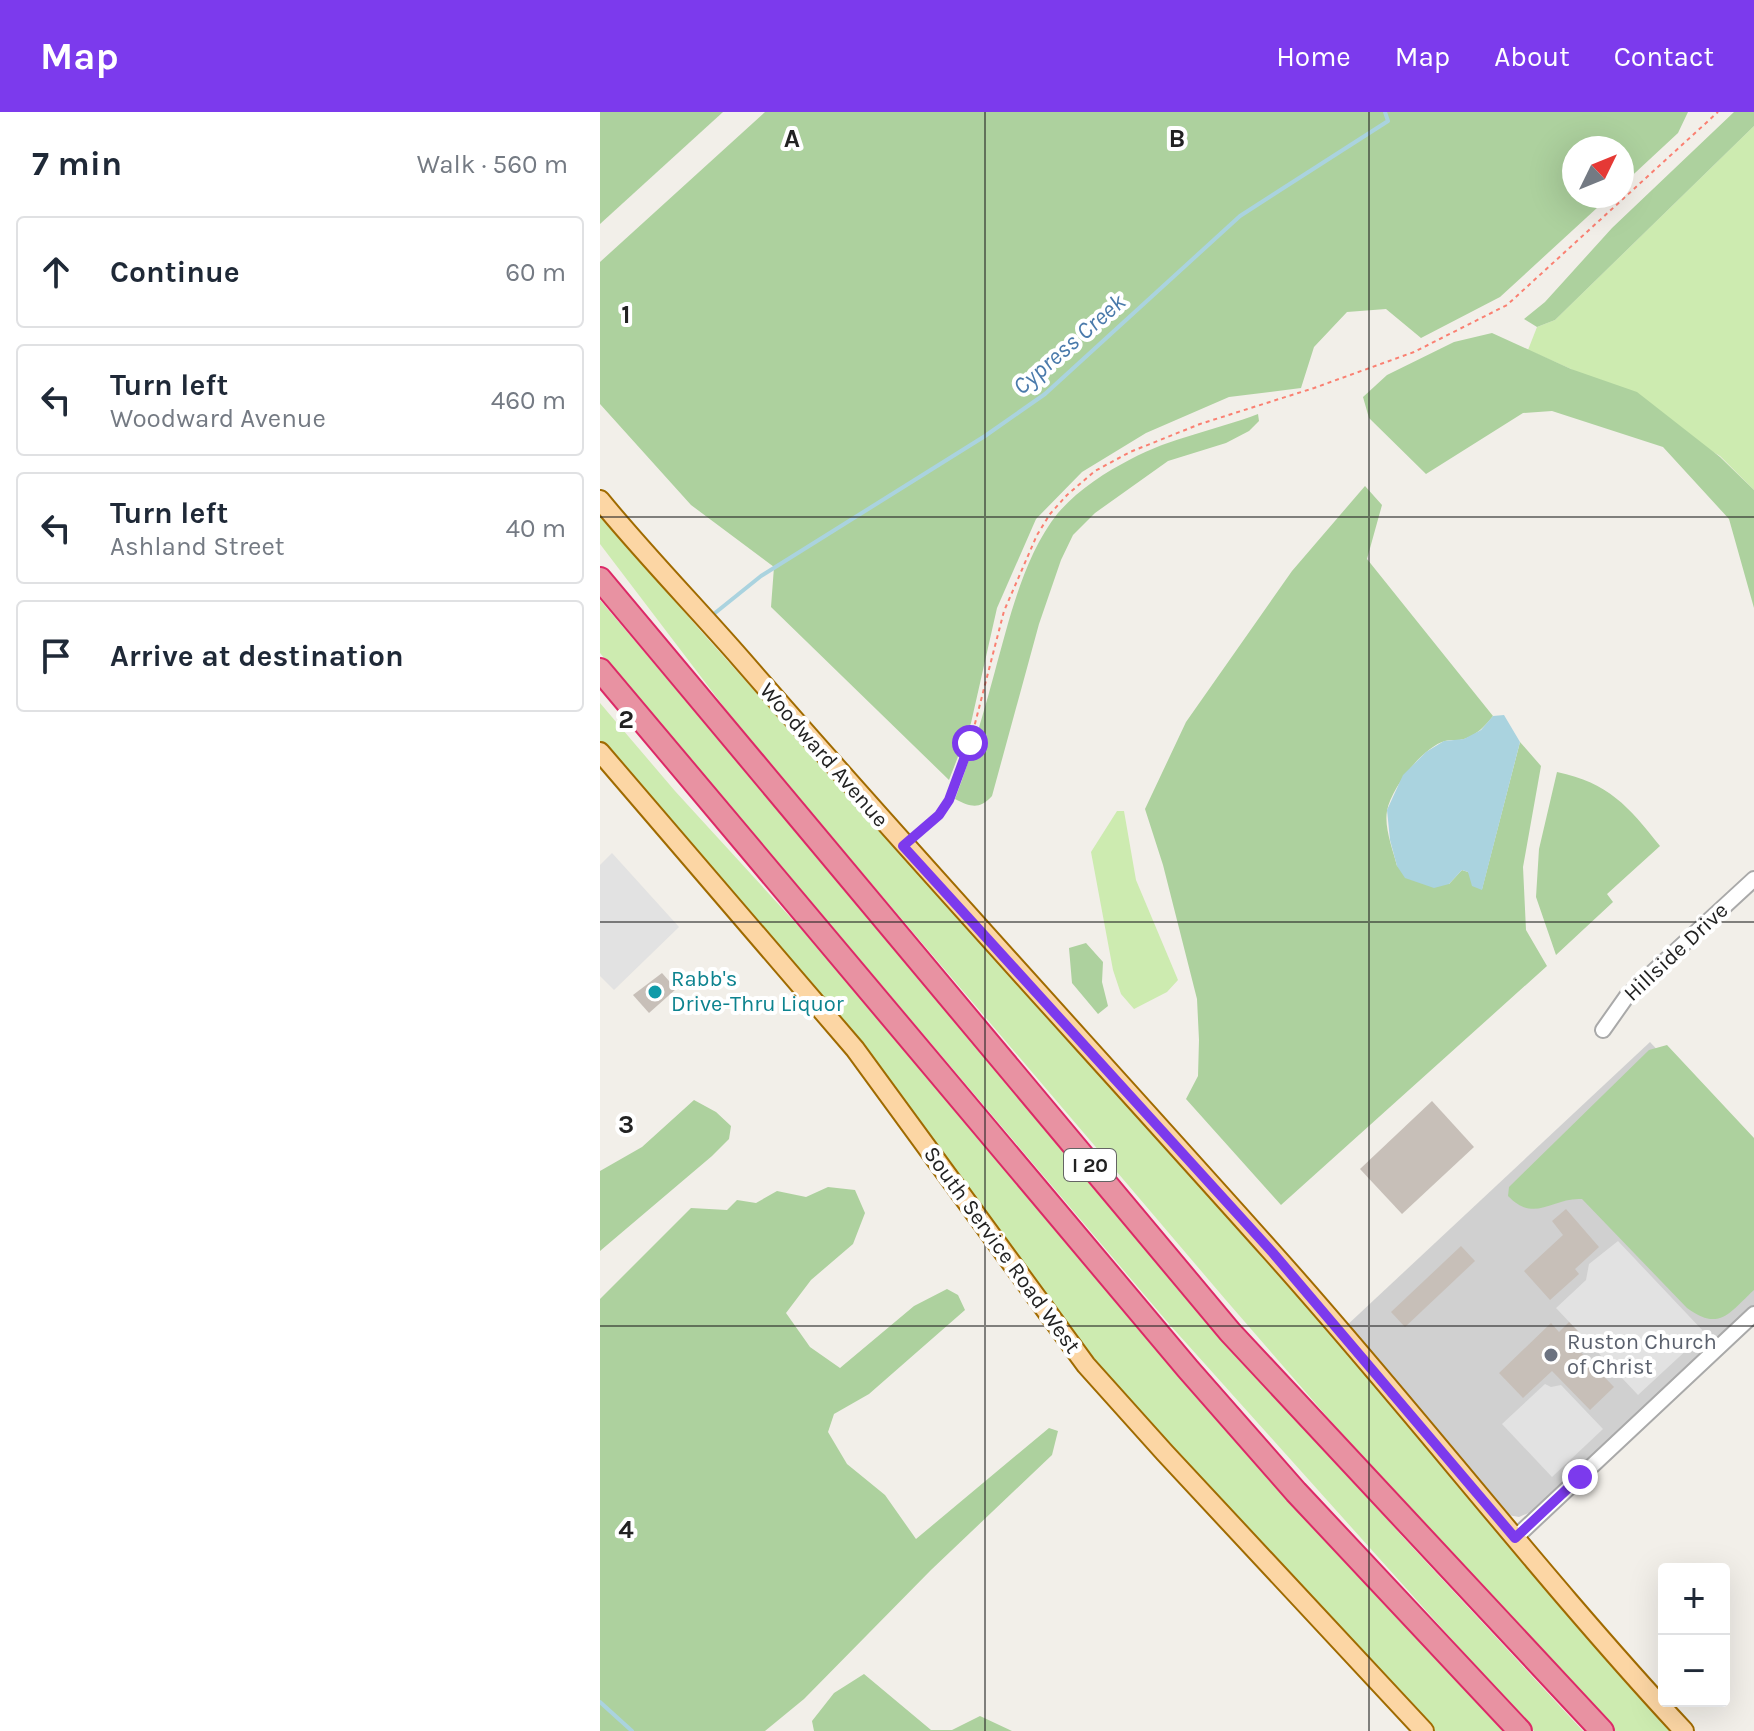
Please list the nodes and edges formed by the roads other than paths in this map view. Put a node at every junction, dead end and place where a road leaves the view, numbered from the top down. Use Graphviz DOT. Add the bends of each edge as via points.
graph roads {
  1 [pos="600,500"];
  2 [pos="600,579"];
  3 [pos="600,670"];
  4 [pos="600,752"];
  5 [pos="1754,879"];
  6 [pos="1603,1030"];
  7 [pos="1754,1314"];
  8 [pos="1515,1538"];
  9 [pos="1424,1731"];
  10 [pos="1520,1731"];
  11 [pos="1602,1731"];
  12 [pos="1684,1731"];
  1 -- 8 [label="main road, Woodward Avenue" via="903,846 1273,1253"];
  2 -- 11 [label="highway, I 20" via="1230,1332"];
  3 -- 10 [label="highway, I 20" via="1188,1369"];
  4 -- 9 [label="main road, South Service Road West" via="855,1049 1086,1365"];
  5 -- 6 [label="street, Hillside Drive" via="1627,996"];
  7 -- 8 [label="street"];
  8 -- 12 [label="main road, Woodward Avenue"];
}
